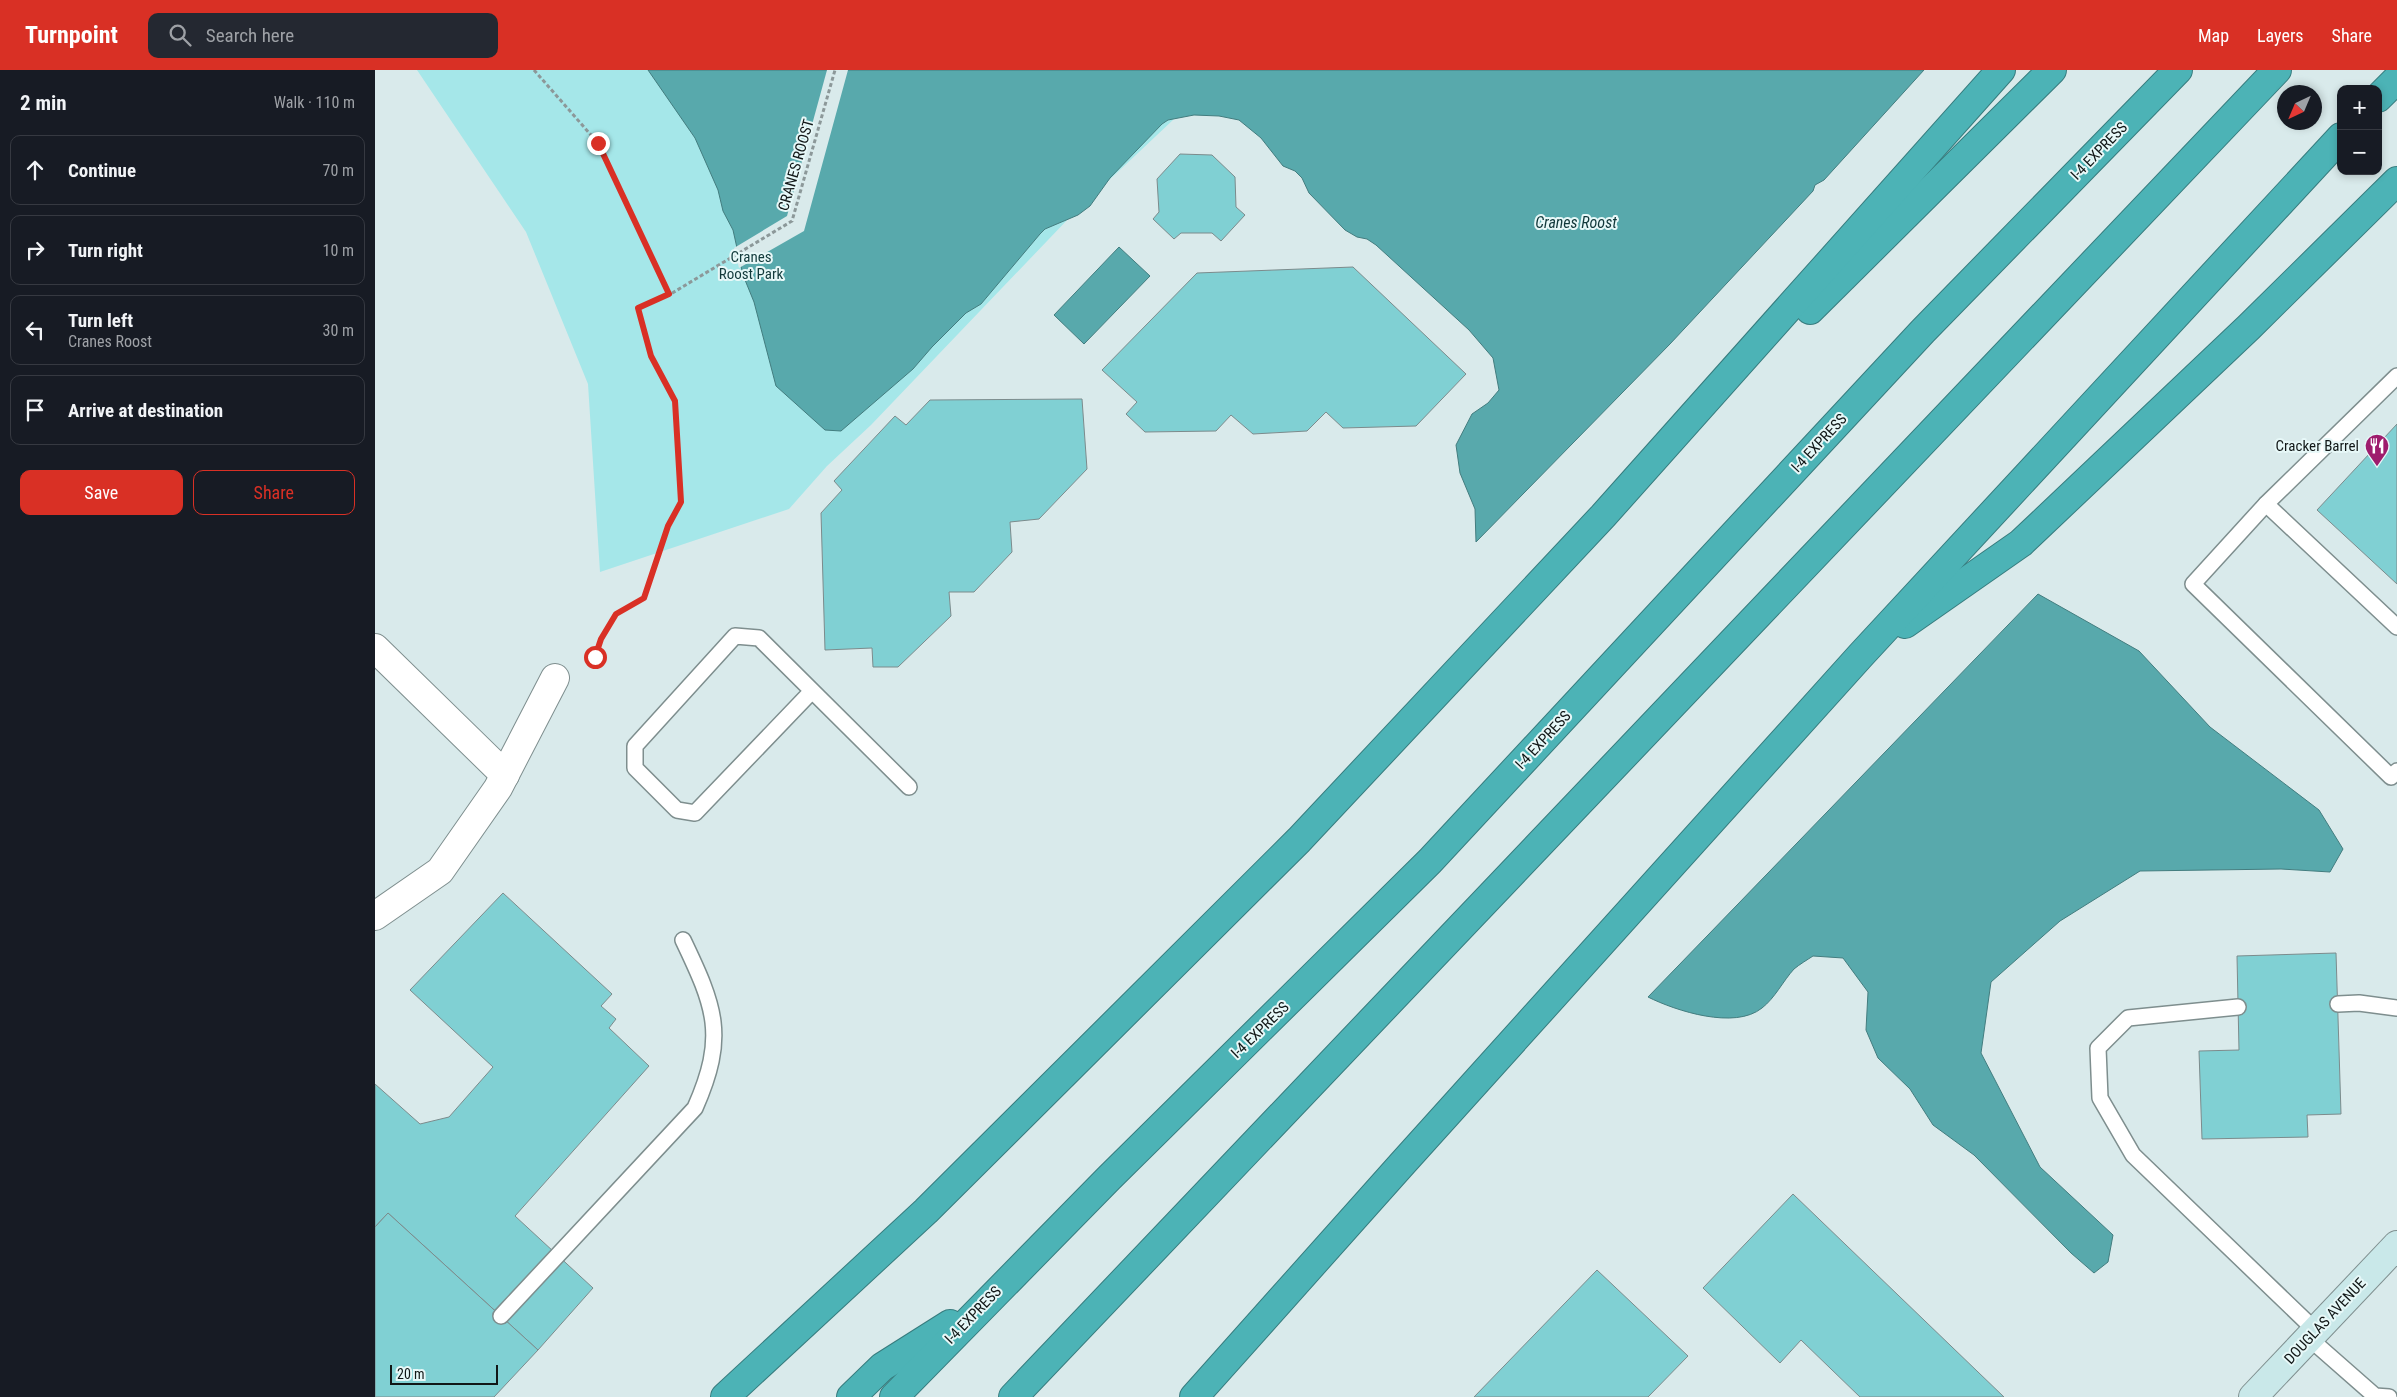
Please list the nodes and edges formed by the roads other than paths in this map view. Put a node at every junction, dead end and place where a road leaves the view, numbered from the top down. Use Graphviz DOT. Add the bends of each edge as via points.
graph roads {
  1 [pos="2001,70"];
  2 [pos="2052,70"];
  3 [pos="2178,70"];
  4 [pos="2277,70"];
  5 [pos="2397,79"];
  6 [pos="2382,94"];
  7 [pos="2337,141"];
  8 [pos="2397,181"];
  9 [pos="2397,376"];
  10 [pos="2266,504"];
  11 [pos="1603,516"];
  12 [pos="2397,627"];
  13 [pos="375,648"];
  14 [pos="1861,655"];
  15 [pos="555,678"];
  16 [pos="812,691"];
  17 [pos="2397,771"];
  18 [pos="505,775"];
  19 [pos="909,787"];
  20 [pos="375,916"];
  21 [pos="683,940"];
  22 [pos="2337,1004"];
  23 [pos="2238,1006"];
  24 [pos="2397,1008"];
  25 [pos="2397,1245"];
  26 [pos="987,1300"];
  27 [pos="501,1316"];
  28 [pos="2313,1334"];
  29 [pos="2397,1391"];
  30 [pos="725,1397"];
  31 [pos="851,1397"];
  32 [pos="894,1397"];
  33 [pos="1013,1397"];
  34 [pos="1194,1397"];
  35 [pos="2253,1397"];
  36 [pos="2389,1397"];
  1 -- 11 [label="highway"];
  2 -- 11 [label="highway"];
  3 -- 26 [label="highway, I-4 EXPRESS" via="1923,331 1430,861"];
  4 -- 33 [label="highway"];
  5 -- 6 [label="highway"];
  7 -- 14 [label="highway"];
  8 -- 14 [label="highway" via="2249,328 2021,543"];
  9 -- 10 [label="lane"];
  10 -- 12 [label="lane"];
  10 -- 17 [label="lane" via="2193,584 2391,777"];
  11 -- 30 [label="highway" via="1299,840 926,1211"];
  13 -- 18 [label="street"];
  14 -- 34 [label="highway"];
  15 -- 18 [label="street"];
  16 -- 16 [label="lane" via="759,638 735,636 635,746 635,768 677,810 695,812"];
  16 -- 19 [label="lane"];
  18 -- 20 [label="street" via="440,871"];
  21 -- 27 [label="lane" via="707,990 714,1024 710,1069 695,1108"];
  22 -- 24 [label="lane"];
  23 -- 28 [label="lane" via="2128,1018 2098,1048 2100,1098 2133,1154"];
  25 -- 28 [label="main road, DOUGLAS AVENUE"];
  26 -- 31 [label="highway" via="882,1368"];
  26 -- 32 [label="highway, I-4 EXPRESS"];
  28 -- 35 [label="main road, DOUGLAS AVENUE"];
  28 -- 36 [label="lane" via="2375,1396"];
  29 -- 36 [label="lane"];
}
